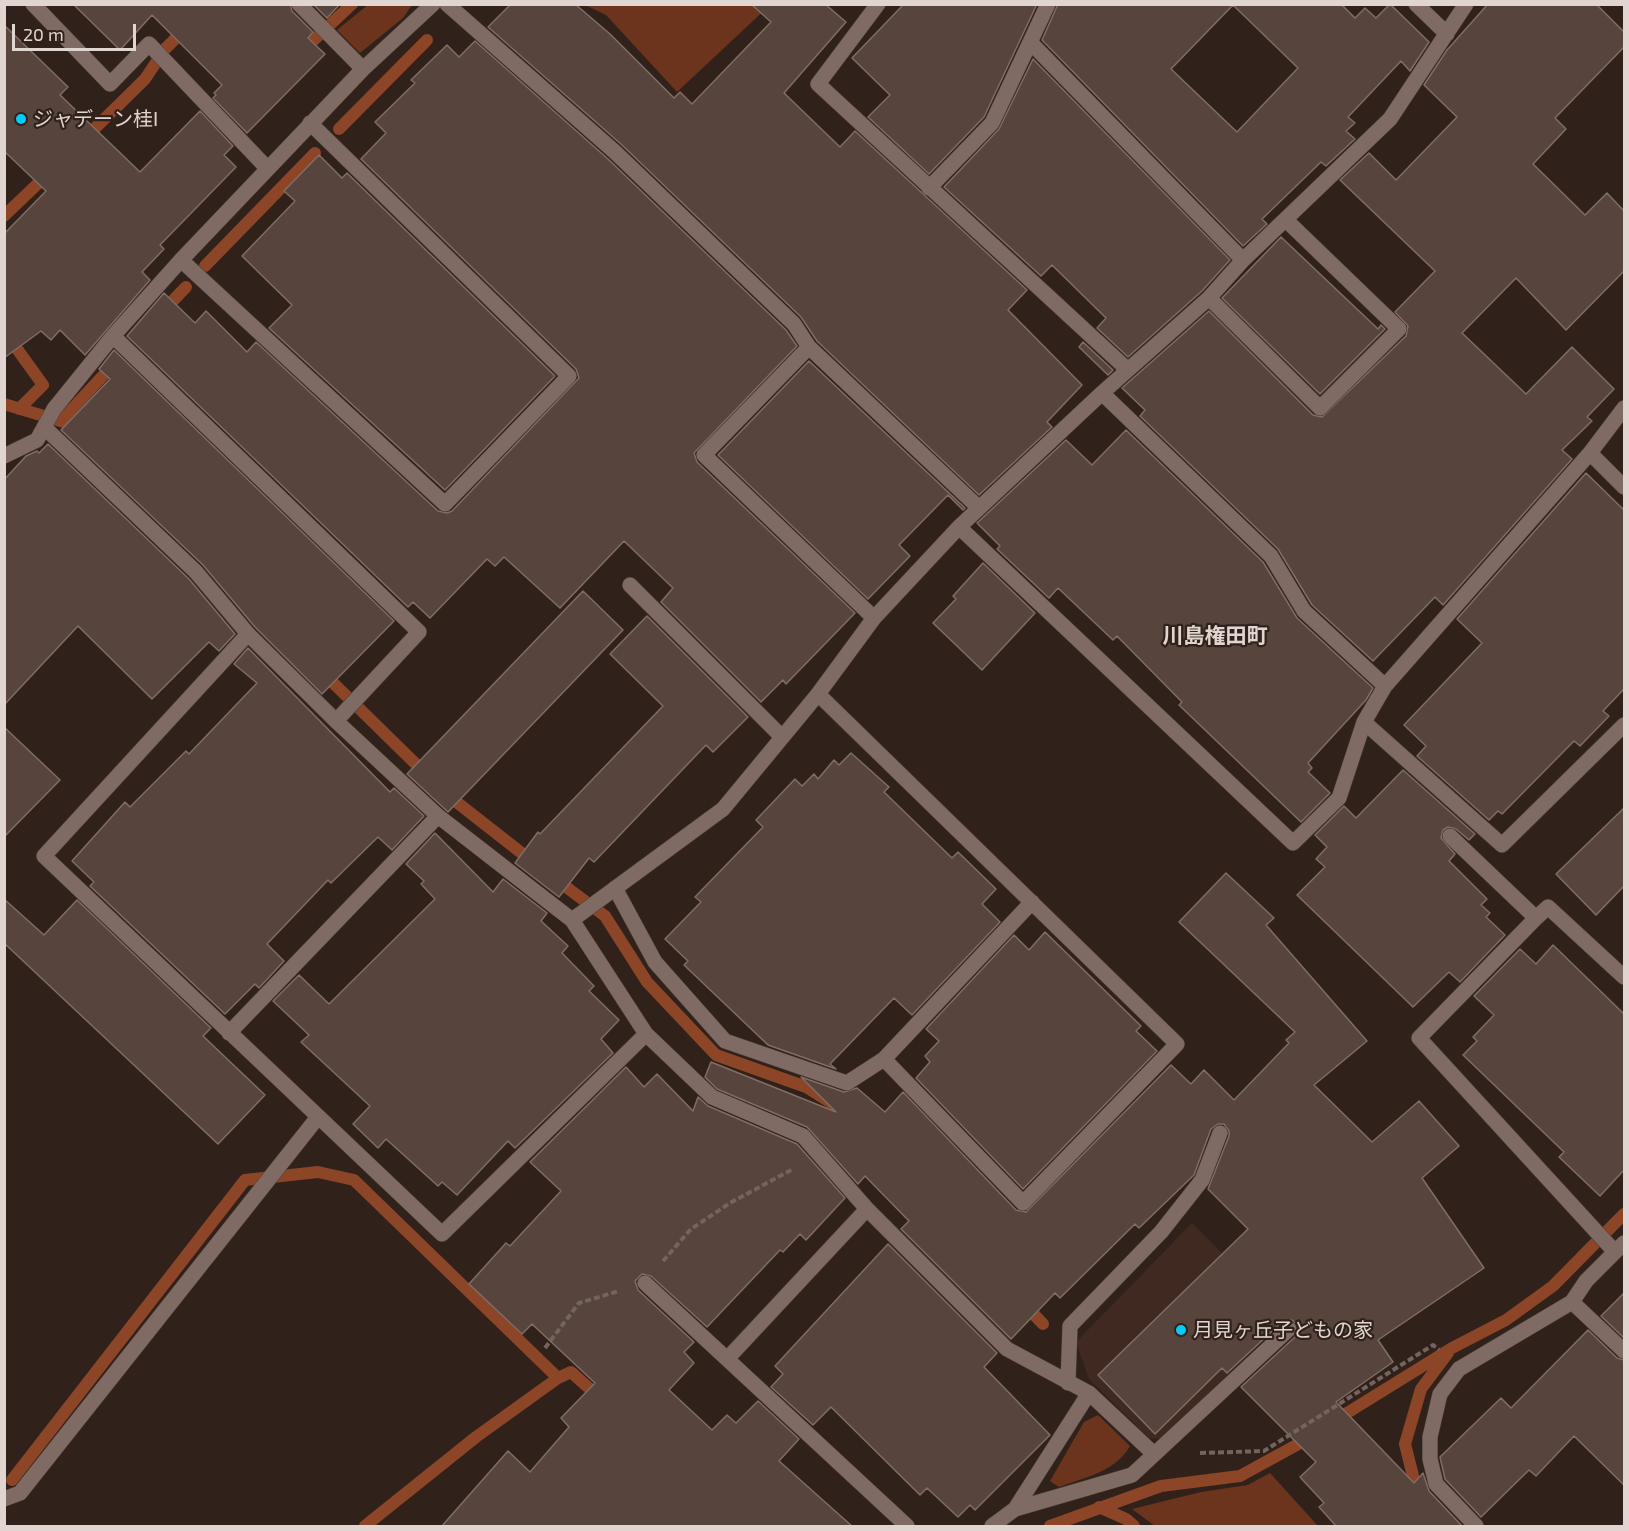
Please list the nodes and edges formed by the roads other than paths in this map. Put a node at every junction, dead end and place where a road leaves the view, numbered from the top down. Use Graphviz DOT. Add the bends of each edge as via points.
graph roads {
  1 [pos="33,4"];
  2 [pos="298,4"];
  3 [pos="433,4"];
  4 [pos="447,4"];
  5 [pos="878,4"];
  6 [pos="1048,4"];
  7 [pos="1416,4"];
  8 [pos="1466,4"];
  9 [pos="1447,34"];
  10 [pos="1031,43"];
  11 [pos="363,69"];
  12 [pos="310,123"];
  13 [pos="267,168"];
  14 [pos="929,188"];
  15 [pos="1287,221"];
  16 [pos="181,260"];
  17 [pos="1244,260"];
  18 [pos="1209,298"];
  19 [pos="113,336"];
  20 [pos="809,347"];
  21 [pos="1128,370"];
  22 [pos="1102,393"];
  23 [pos="1624,408"];
  24 [pos="45,428"];
  25 [pos="1590,453"];
  26 [pos="4,456"];
  27 [pos="1624,487"];
  28 [pos="978,507"];
  29 [pos="959,527"];
  30 [pos="630,585"];
  31 [pos="874,618"];
  32 [pos="248,634"];
  33 [pos="1385,686"];
  34 [pos="818,694"];
  35 [pos="339,718"];
  36 [pos="1364,722"];
  37 [pos="1624,725"];
  38 [pos="781,736"];
  39 [pos="438,816"];
  40 [pos="1450,836"];
  41 [pos="615,888"];
  42 [pos="1032,902"];
  43 [pos="577,917"];
  44 [pos="1536,918"];
  45 [pos="1624,978"];
  46 [pos="229,1033"];
  47 [pos="646,1034"];
  48 [pos="884,1059"];
  49 [pos="318,1117"];
  50 [pos="1220,1133"];
  51 [pos="867,1209"];
  52 [pos="1620,1248"];
  53 [pos="645,1283"];
  54 [pos="1572,1302"];
  55 [pos="1289,1329"];
  56 [pos="1624,1351"];
  57 [pos="727,1359"];
  58 [pos="1068,1383"];
  59 [pos="1089,1393"];
  60 [pos="1154,1454"];
  61 [pos="4,1499"];
  62 [pos="1015,1509"];
  63 [pos="907,1527"];
  64 [pos="992,1527"];
  65 [pos="1476,1527"];
  1 -- 13 [label="street" via="110,84 149,44"];
  2 -- 11 [label="street"];
  3 -- 11 [label="street"];
  4 -- 20 [label="street" via="615,152 794,324"];
  5 -- 14 [label="street" via="818,84"];
  6 -- 10 [label="street"];
  7 -- 9 [label="street"];
  8 -- 9 [label="street"];
  9 -- 15 [label="street" via="1390,119"];
  10 -- 14 [label="street" via="992,123"];
  10 -- 17 [label="street"];
  11 -- 12 [label="street"];
  12 -- 13 [label="street"];
  12 -- 16 [label="street" via="569,376 445,504"];
  13 -- 16 [label="street"];
  14 -- 21 [label="street"];
  15 -- 17 [label="street"];
  15 -- 18 [label="street" via="1399,329 1320,408"];
  16 -- 19 [label="street"];
  17 -- 18 [label="street"];
  18 -- 21 [label="street"];
  19 -- 24 [label="street" via="54,409"];
  19 -- 35 [label="street" via="419,632"];
  20 -- 28 [label="street"];
  20 -- 31 [label="street" via="704,455"];
  21 -- 22 [label="street"];
  22 -- 28 [label="street" via="1038,456"];
  22 -- 33 [label="street" via="1271,556 1304,611"];
  23 -- 25 [label="street"];
  24 -- 26 [label="street" via="37,440"];
  24 -- 32 [label="street" via="196,572"];
  25 -- 27 [label="street"];
  25 -- 33 [label="street"];
  28 -- 29 [label="street"];
  29 -- 31 [label="street"];
  29 -- 36 [label="street" via="1293,843 1339,798"];
  30 -- 38 [label="street"];
  31 -- 34 [label="street"];
  32 -- 35 [label="street"];
  32 -- 46 [label="street" via="44,856"];
  33 -- 36 [label="street"];
  34 -- 38 [label="street"];
  34 -- 42 [label="street"];
  35 -- 39 [label="street"];
  36 -- 37 [label="street" via="1502,845"];
  38 -- 41 [label="street" via="723,809"];
  39 -- 43 [label="street"];
  39 -- 46 [label="street"];
  40 -- 44 [label="street"];
  41 -- 43 [label="street"];
  41 -- 48 [label="street" via="655,962 725,1041 847,1083"];
  42 -- 48 [label="street"];
  42 -- 48 [label="street" via="1177,1044 1023,1203"];
  43 -- 47 [label="street"];
  44 -- 45 [label="street" via="1548,907"];
  44 -- 52 [label="street" via="1419,1038 1592,1227"];
  46 -- 49 [label="street"];
  47 -- 49 [label="street" via="442,1234"];
  47 -- 51 [label="street" via="711,1097 803,1136"];
  49 -- 61 [label="street" via="20,1493"];
  50 -- 58 [label="street" via="1202,1179 1161,1232 1070,1326"];
  51 -- 57 [label="street"];
  51 -- 58 [label="street" via="1007,1349"];
  52 -- 54 [label="street" via="1586,1281"];
  53 -- 57 [label="street"];
  54 -- 56 [label="street"];
  54 -- 65 [label="street" via="1459,1369 1440,1394 1430,1437 1436,1484"];
  55 -- 60 [label="street"];
  57 -- 63 [label="street"];
  58 -- 59 [label="street"];
  59 -- 60 [label="street"];
  59 -- 62 [label="street"];
  60 -- 62 [label="street" via="1132,1475"];
  62 -- 64 [label="street"];
}
